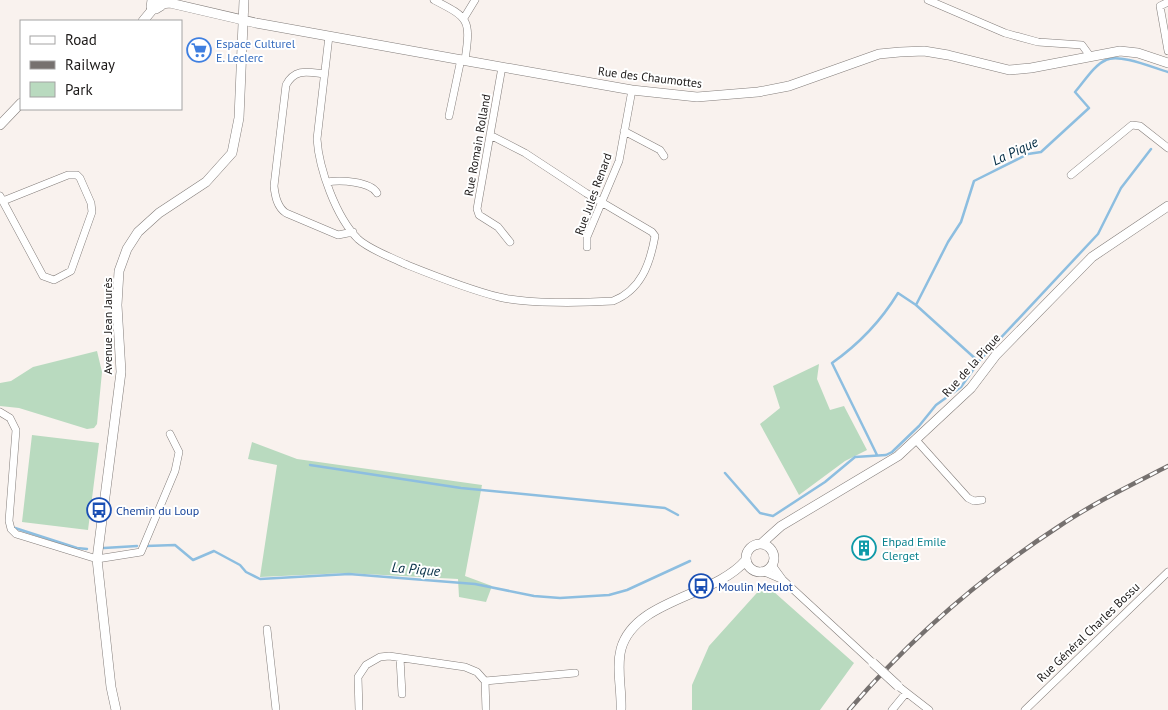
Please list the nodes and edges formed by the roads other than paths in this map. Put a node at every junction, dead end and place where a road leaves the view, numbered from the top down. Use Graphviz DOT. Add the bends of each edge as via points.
graph roads {
  1 [pos="244,0"];
  2 [pos="434,0"];
  3 [pos="475,0"];
  4 [pos="928,0"];
  5 [pos="154,2"];
  6 [pos="1168,2"];
  7 [pos="464,18"];
  8 [pos="242,19"];
  9 [pos="144,20"];
  10 [pos="329,36"];
  11 [pos="1168,51"];
  12 [pos="1090,56"];
  13 [pos="463,60"];
  14 [pos="1168,63"];
  15 [pos="502,67"];
  16 [pos="324,74"];
  17 [pos="632,90"];
  18 [pos="20,104"];
  19 [pos="449,116"];
  20 [pos="0,125"];
  21 [pos="624,131"];
  22 [pos="490,135"];
  23 [pos="1168,148"];
  24 [pos="664,156"];
  25 [pos="1071,175"];
  26 [pos="327,182"];
  27 [pos="377,193"];
  28 [pos="1,198"];
  29 [pos="603,201"];
  30 [pos="1168,206"];
  31 [pos="352,232"];
  32 [pos="510,242"];
  33 [pos="587,247"];
  34 [pos="0,412"];
  35 [pos="170,434"];
  36 [pos="916,440"];
  37 [pos="982,500"];
  38 [pos="781,526"];
  39 [pos="762,544"];
  40 [pos="771,550"];
  41 [pos="97,558"];
  42 [pos="746,560"];
  43 [pos="772,565"];
  44 [pos="752,569"];
  45 [pos="736,572"];
  46 [pos="762,572"];
  47 [pos="1168,572"];
  48 [pos="783,580"];
  49 [pos="267,629"];
  50 [pos="400,658"];
  51 [pos="873,662"];
  52 [pos="575,673"];
  53 [pos="485,681"];
  54 [pos="898,686"];
  55 [pos="906,693"];
  56 [pos="402,694"];
  57 [pos="116,710"];
  58 [pos="276,710"];
  59 [pos="359,710"];
  60 [pos="486,710"];
  61 [pos="621,710"];
  62 [pos="892,710"];
  63 [pos="929,710"];
  64 [pos="1025,710"];
  1 -- 8 [label="street, Avenue Jean Jaurès"];
  2 -- 7 [label="street"];
  3 -- 7 [label="street"];
  4 -- 12 [label="street" via="1006,34 1038,42 1082,46"];
  5 -- 8 [label="street, Rue des Chaumottes"];
  5 -- 9 [label="street" via="150,15"];
  6 -- 11 [label="street" via="1160,6"];
  7 -- 13 [label="street" via="468,29"];
  8 -- 10 [label="street, Rue des Chaumottes"];
  8 -- 41 [label="street, Avenue Jean Jaurès" via="239,118 232,154 206,182 159,213 138,232 119,270 117,305 121,372"];
  10 -- 13 [label="street, Rue des Chaumottes"];
  10 -- 16 [label="street"];
  12 -- 14 [label="street, Rue des Chaumottes" via="1120,51"];
  12 -- 17 [label="street, Rue des Chaumottes" via="1009,70 932,52 900,52 879,54 789,86 758,92 697,97"];
  13 -- 15 [label="street, Rue des Chaumottes"];
  13 -- 19 [label="street"];
  15 -- 17 [label="street, Rue des Chaumottes"];
  15 -- 22 [label="street, Rue Romain Rolland"];
  16 -- 26 [label="street" via="317,139 321,169"];
  16 -- 31 [label="street" via="301,71 294,74 286,85 274,186 276,198 286,213 338,235"];
  17 -- 21 [label="street, Rue Jules Renard"];
  18 -- 20 [label="street"];
  21 -- 24 [label="street" via="660,150"];
  21 -- 29 [label="street, Rue Jules Renard" via="619,161"];
  22 -- 29 [label="street"];
  22 -- 32 [label="street, Rue Romain Rolland" via="478,212 498,227"];
  23 -- 25 [label="street" via="1140,126 1132,125"];
  26 -- 27 [label="street" via="371,186"];
  26 -- 31 [label="street"];
  28 -- 28 [label="street" via="45,279 54,280 67,275 92,212 80,178 68,175"];
  29 -- 31 [label="street" via="645,225 655,236 640,281 621,298 612,301 499,297 431,275 389,257 359,240"];
  29 -- 33 [label="street, Rue Jules Renard" via="587,237"];
  30 -- 36 [label="street, Rue de la Pique" via="1092,257 996,355 971,388"];
  34 -- 41 [label="street" via="10,418 16,430 11,529 16,534"];
  35 -- 41 [label="street" via="179,452 175,471 141,552"];
  36 -- 37 [label="street" via="968,498"];
  36 -- 38 [label="street, Rue de la Pique" via="888,463"];
  38 -- 39 [label="street, Rue de la Pique"];
  38 -- 40 [label="street"];
  39 -- 40 [label="street"];
  39 -- 42 [label="street" via="750,548"];
  40 -- 43 [label="street"];
  41 -- 57 [label="street, Avenue Jean Jaurès"];
  42 -- 44 [label="street"];
  42 -- 45 [label="street"];
  43 -- 46 [label="street"];
  43 -- 48 [label="street"];
  44 -- 45 [label="street"];
  44 -- 46 [label="street"];
  45 -- 61 [label="street" via="662,606 634,628 624,641 620,658"];
  46 -- 48 [label="street"];
  47 -- 64 [label="street, Rue Général Charles Bossu"];
  48 -- 51 [label="street"];
  49 -- 58 [label="street"];
  50 -- 53 [label="street" via="465,667 477,672"];
  50 -- 56 [label="street"];
  50 -- 59 [label="street" via="380,657 362,669 357,684"];
  51 -- 54 [label="street, bridge"];
  52 -- 53 [label="street"];
  53 -- 60 [label="street"];
  54 -- 55 [label="street"];
  55 -- 62 [label="street"];
  55 -- 63 [label="street"];
}
